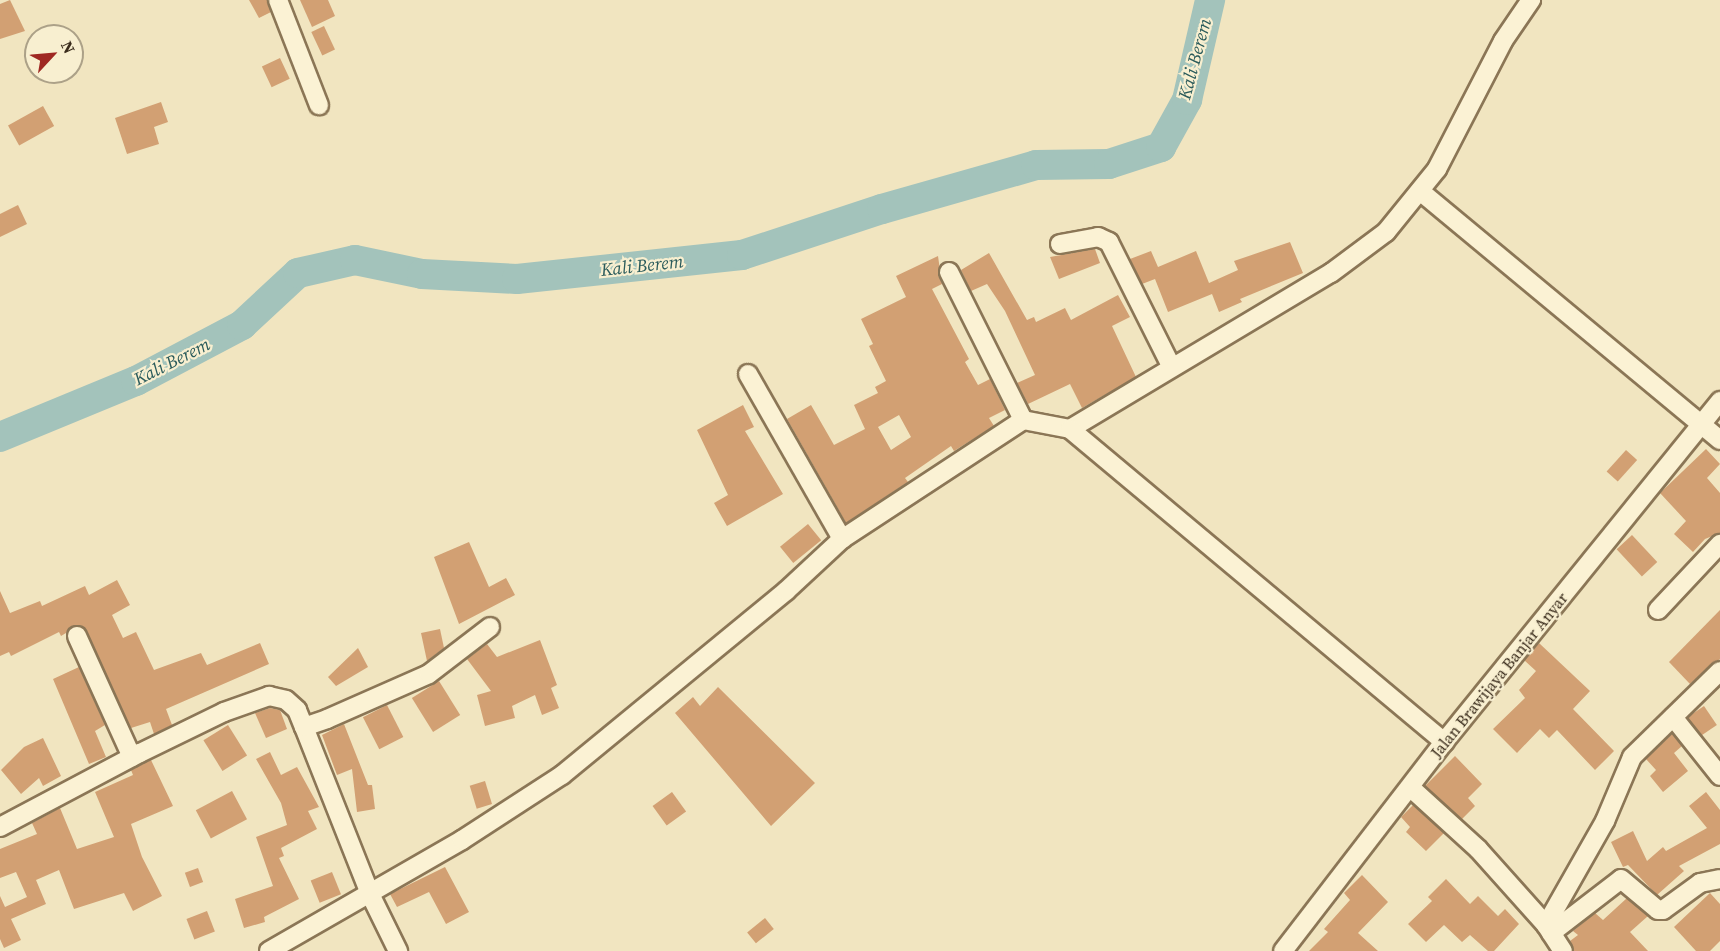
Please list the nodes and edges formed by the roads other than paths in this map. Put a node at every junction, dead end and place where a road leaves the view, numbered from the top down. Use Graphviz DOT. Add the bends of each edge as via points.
graph roads {
  1 [pos="278,0"];
  2 [pos="1531,0"];
  3 [pos="319,105"];
  4 [pos="1420,191"];
  5 [pos="1060,244"];
  6 [pos="949,272"];
  7 [pos="1171,366"];
  8 [pos="748,374"];
  9 [pos="1720,401"];
  10 [pos="1023,420"];
  11 [pos="1701,422"];
  12 [pos="1070,429"];
  13 [pos="1720,440"];
  14 [pos="842,539"];
  15 [pos="1720,544"];
  16 [pos="1658,610"];
  17 [pos="490,627"];
  18 [pos="77,636"];
  19 [pos="1720,671"];
  20 [pos="1673,717"];
  21 [pos="304,727"];
  22 [pos="1444,742"];
  23 [pos="132,757"];
  24 [pos="1720,776"];
  25 [pos="1410,788"];
  26 [pos="0,827"];
  27 [pos="1720,879"];
  28 [pos="370,894"];
  29 [pos="1548,929"];
  30 [pos="269,951"];
  31 [pos="398,951"];
  32 [pos="1283,951"];
  33 [pos="1563,951"];
  1 -- 3 [label="street"];
  2 -- 4 [label="street" via="1503,41 1457,134"];
  4 -- 7 [label="street" via="1386,231 1358,254"];
  4 -- 11 [label="street"];
  5 -- 7 [label="street" via="1098,237 1109,242"];
  6 -- 10 [label="street"];
  7 -- 12 [label="street"];
  8 -- 14 [label="street"];
  9 -- 11 [label="street, Jalan Brawijaya Banjar Anyar"];
  10 -- 12 [label="street"];
  10 -- 14 [label="street"];
  11 -- 13 [label="street"];
  11 -- 22 [label="street, Jalan Brawijaya Banjar Anyar"];
  12 -- 22 [label="street"];
  14 -- 28 [label="street" via="786,591 562,775"];
  15 -- 16 [label="street"];
  17 -- 21 [label="street" via="429,674"];
  18 -- 23 [label="street"];
  19 -- 20 [label="street"];
  20 -- 24 [label="street"];
  20 -- 29 [label="street" via="1624,769 1605,821"];
  21 -- 23 [label="street" via="286,699 269,696 224,712"];
  21 -- 28 [label="street"];
  22 -- 25 [label="street, Jalan Brawijaya Banjar Anyar"];
  23 -- 26 [label="street"];
  25 -- 29 [label="street" via="1478,849"];
  25 -- 32 [label="street, Jalan Brawijaya Banjar Anyar"];
  27 -- 29 [label="street" via="1700,883 1663,910 1621,879"];
  28 -- 30 [label="street"];
  28 -- 31 [label="street"];
  29 -- 33 [label="street"];
}
